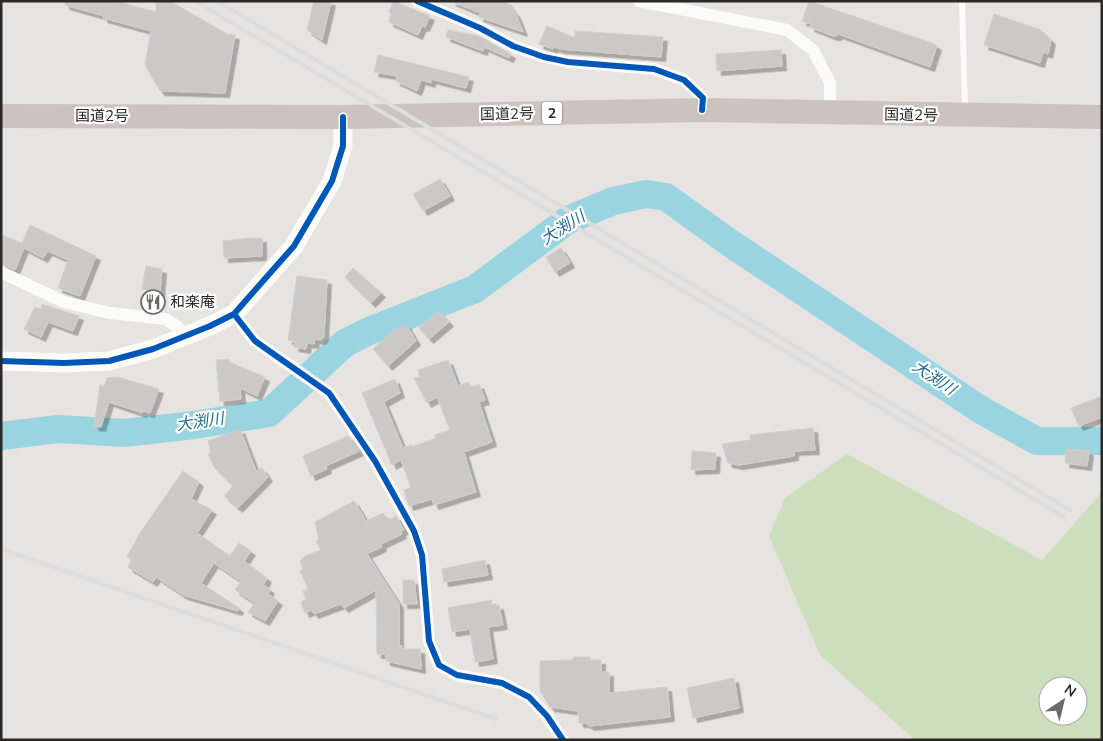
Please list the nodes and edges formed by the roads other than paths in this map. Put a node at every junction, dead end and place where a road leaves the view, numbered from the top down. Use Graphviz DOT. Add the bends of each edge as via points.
graph roads {
  1 [pos="417,1"];
  2 [pos="640,1"];
  3 [pos="962,1"];
  4 [pos="702,110"];
  5 [pos="830,114"];
  6 [pos="1,116"];
  7 [pos="965,116"];
  8 [pos="343,117"];
  9 [pos="1102,117"];
  10 [pos="1,272"];
  11 [pos="234,314"];
  12 [pos="186,336"];
  13 [pos="1,354"];
  14 [pos="1,361"];
  15 [pos="25,362"];
  16 [pos="1,370"];
  17 [pos="563,740"];
  1 -- 4 [label="street" via="544,57 654,69 684,80 702,98"];
  2 -- 5 [label="street" via="787,30 813,50 830,84"];
  3 -- 7 [label="lane"];
  4 -- 5 [label="highway, 国道2号 / 2"];
  4 -- 8 [label="highway, 国道2号 / 2"];
  5 -- 7 [label="highway, 国道2号 / 2"];
  6 -- 8 [label="highway, 国道2号 / 2"];
  7 -- 9 [label="highway, 国道2号 / 2"];
  8 -- 11 [label="street" via="343,146 332,181 294,246"];
  10 -- 12 [label="street" via="64,302 110,313 165,319"];
  11 -- 12 [label="street"];
  11 -- 17 [label="street" via="255,341 329,393 375,461 414,531 422,555 429,641 439,664 457,675 502,683 529,697"];
  12 -- 15 [label="street" via="109,361"];
  13 -- 15 [label="street"];
  14 -- 15 [label="street"];
  15 -- 16 [label="street"];
}
